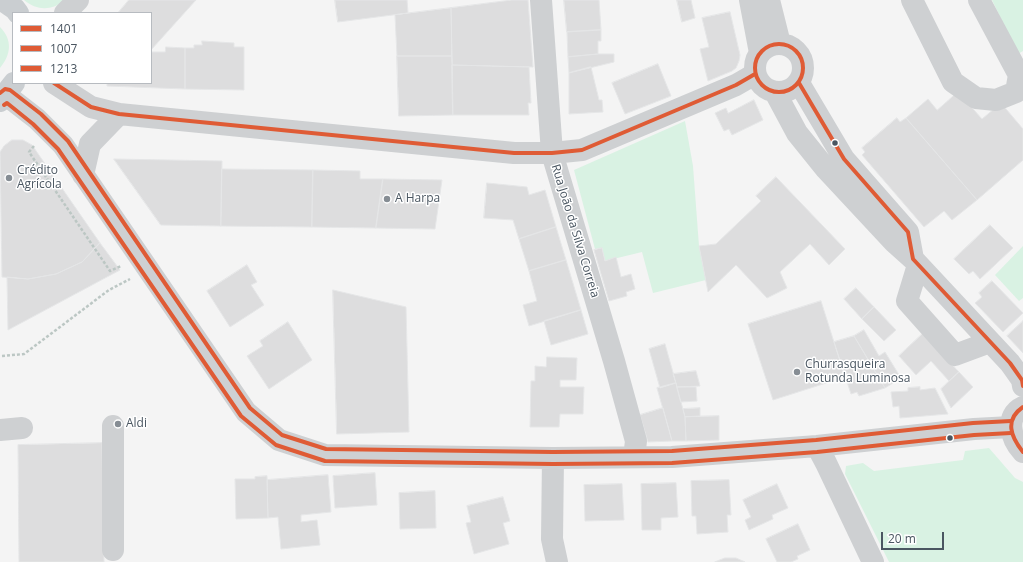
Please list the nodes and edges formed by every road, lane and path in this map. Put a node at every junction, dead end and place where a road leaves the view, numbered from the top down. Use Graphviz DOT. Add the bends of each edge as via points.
graph roads {
  1 [pos="2,0"];
  2 [pos="78,0"];
  3 [pos="541,0"];
  4 [pos="750,0"];
  5 [pos="769,0"];
  6 [pos="912,0"];
  7 [pos="979,0"];
  8 [pos="17,12"];
  9 [pos="66,12"];
  10 [pos="780,44"];
  11 [pos="760,53"];
  12 [pos="755,74"];
  13 [pos="799,83"];
  14 [pos="56,84"];
  15 [pos="776,92"];
  16 [pos="7,93"];
  17 [pos="119,114"];
  18 [pos="33,147"];
  19 [pos="552,154"];
  20 [pos="83,175"];
  21 [pos="915,262"];
  22 [pos="118,267"];
  23 [pos="132,277"];
  24 [pos="990,342"];
  25 [pos="2,356"];
  26 [pos="1023,386"];
  27 [pos="1023,407"];
  28 [pos="113,426"];
  29 [pos="1011,427"];
  30 [pos="22,428"];
  31 [pos="0,430"];
  32 [pos="817,446"];
  33 [pos="1023,452"];
  34 [pos="634,457"];
  35 [pos="552,458"];
  36 [pos="113,550"];
  37 [pos="557,562"];
  38 [pos="873,562"];
  1 -- 8 [label="main road"];
  2 -- 9 [label="street"];
  3 -- 19 [label="street, Rua João da Silva Correia"];
  4 -- 11 [label="street"];
  5 -- 10 [label="street"];
  6 -- 7 [label="street" via="953,82 976,98 996,100 1016,92 1019,75"];
  10 -- 11 [label="street" via="772,44"];
  10 -- 13 [label="street" via="795,48 800,54 804,69"];
  11 -- 12 [label="street" via="756,60"];
  12 -- 15 [label="street" via="763,86"];
  12 -- 19 [label="street" via="736,85 582,150"];
  13 -- 15 [label="street" via="788,91"];
  13 -- 21 [label="street" via="844,159 908,232"];
  14 -- 17 [label="street" via="91,107"];
  15 -- 21 [label="street" via="797,133 826,169"];
  16 -- 20 [label="street" via="63,145"];
  17 -- 19 [label="street" via="514,153"];
  17 -- 20 [label="street" via="90,144"];
  18 -- 22 [label="path" via="29,152 110,271"];
  19 -- 34 [label="street, Rua João da Silva Correia" via="632,426 636,441"];
  20 -- 35 [label="street" via="246,412 279,440 325,455"];
  21 -- 24 [label="street"];
  21 -- 24 [label="street" via="907,301 955,355"];
  23 -- 25 [label="path" via="109,290 24,354"];
  24 -- 26 [label="street" via="1010,363 1022,380"];
  27 -- 29 [label="street" via="1012,416"];
  28 -- 36 [label="street"];
  29 -- 32 [label="street"];
  29 -- 33 [label="street"];
  30 -- 31 [label="street"];
  32 -- 34 [label="street" via="672,457"];
  32 -- 38 [label="street"];
  34 -- 35 [label="street"];
  35 -- 37 [label="street" via="552,540"];
}
